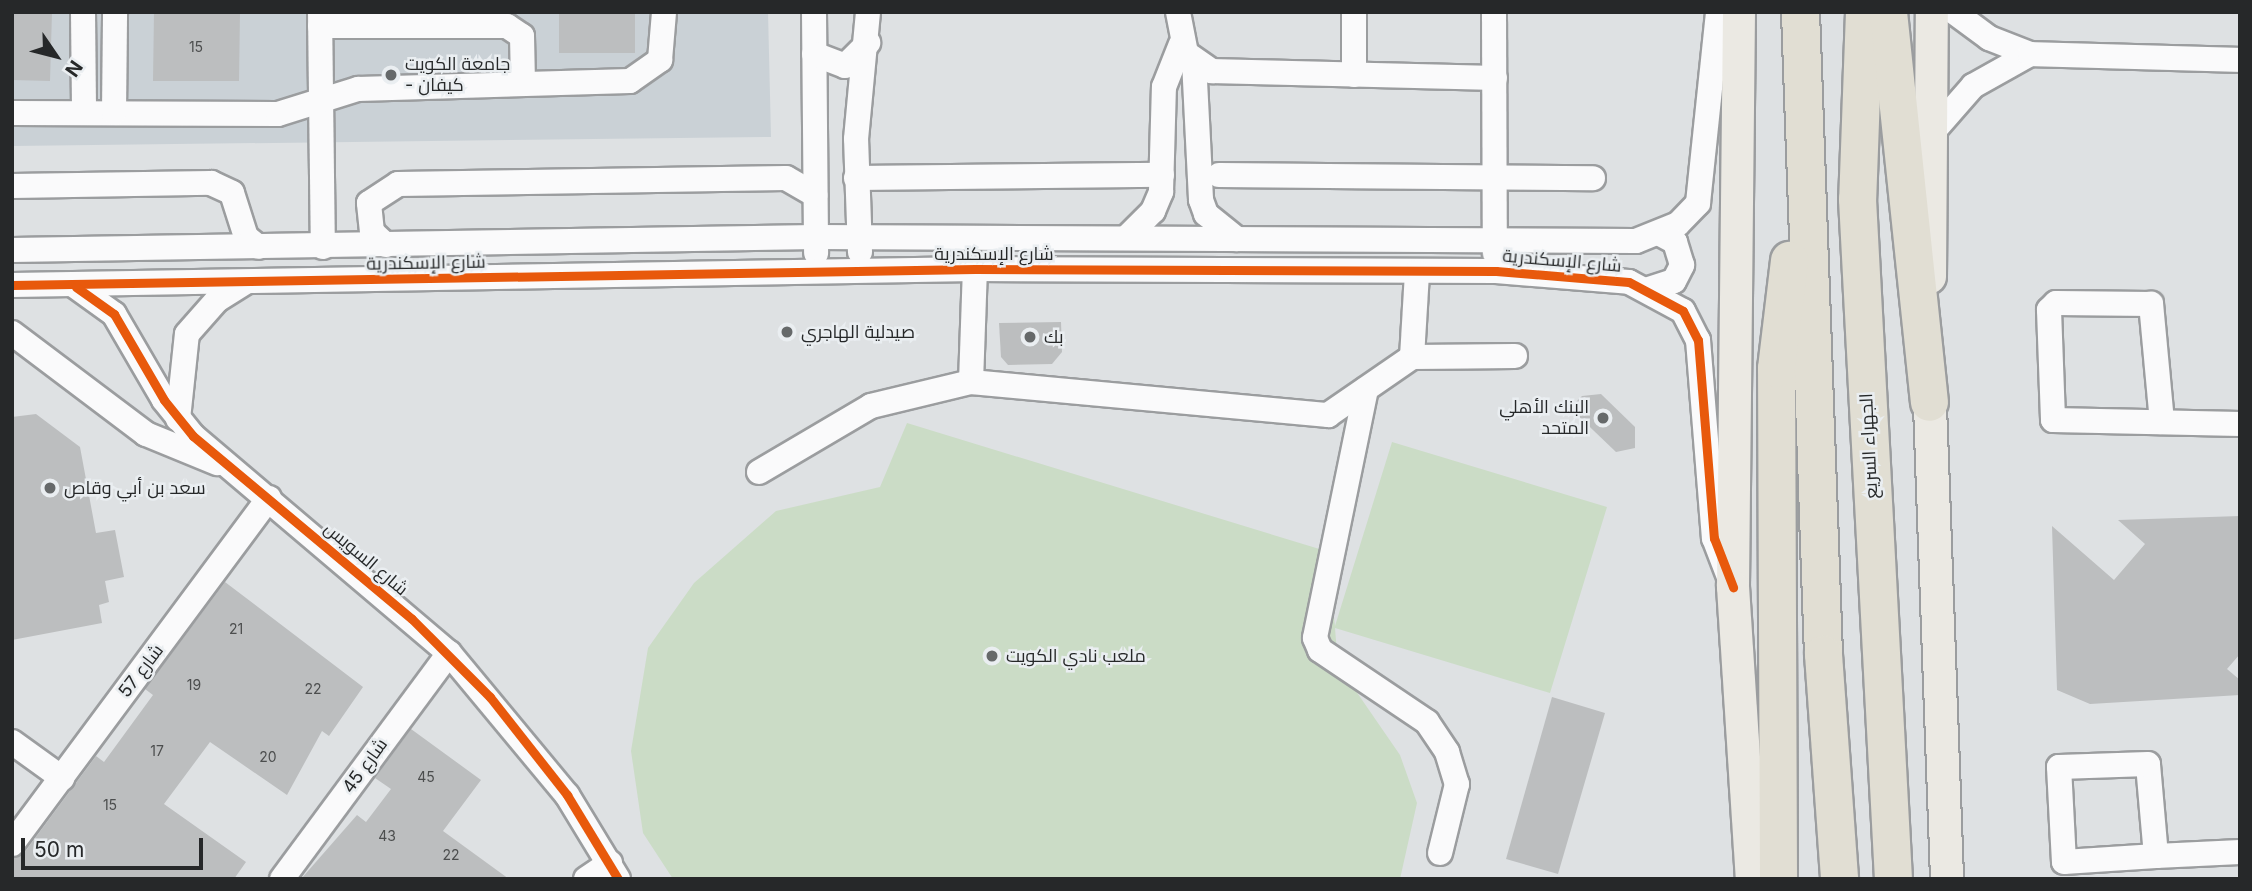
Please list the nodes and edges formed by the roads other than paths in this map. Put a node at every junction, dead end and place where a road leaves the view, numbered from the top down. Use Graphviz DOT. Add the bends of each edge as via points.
graph roads {
  1 [pos="83,12"];
  2 [pos="115,12"];
  3 [pos="664,12"];
  4 [pos="814,12"];
  5 [pos="868,12"];
  6 [pos="1178,12"];
  7 [pos="1354,12"];
  8 [pos="1494,12"];
  9 [pos="1718,12"];
  10 [pos="1739,12"];
  11 [pos="1800,12"];
  12 [pos="1864,12"];
  13 [pos="1888,12"];
  14 [pos="1932,12"];
  15 [pos="1954,12"];
  16 [pos="320,19"];
  17 [pos="868,43"];
  18 [pos="1187,53"];
  19 [pos="814,54"];
  20 [pos="2030,54"];
  21 [pos="2240,60"];
  22 [pos="1354,75"];
  23 [pos="1495,78"];
  24 [pos="523,85"];
  25 [pos="321,102"];
  26 [pos="12,113"];
  27 [pos="83,113"];
  28 [pos="114,113"];
  29 [pos="1930,134"];
  30 [pos="1802,148"];
  31 [pos="1162,175"];
  32 [pos="1219,175"];
  33 [pos="856,178"];
  34 [pos="1495,178"];
  35 [pos="1593,178"];
  36 [pos="12,186"];
  37 [pos="816,195"];
  38 [pos="1660,234"];
  39 [pos="816,237"];
  40 [pos="1495,237"];
  41 [pos="859,238"];
  42 [pos="1126,238"];
  43 [pos="1237,239"];
  44 [pos="386,245"];
  45 [pos="260,247"];
  46 [pos="323,247"];
  47 [pos="12,250"];
  48 [pos="975,269"];
  49 [pos="861,270"];
  50 [pos="817,271"];
  51 [pos="1496,271"];
  52 [pos="1417,272"];
  53 [pos="244,283"];
  54 [pos="12,285"];
  55 [pos="75,286"];
  56 [pos="1649,289"];
  57 [pos="12,333"];
  58 [pos="1515,356"];
  59 [pos="1412,358"];
  60 [pos="971,382"];
  61 [pos="1366,389"];
  62 [pos="1929,402"];
  63 [pos="178,419"];
  64 [pos="2162,422"];
  65 [pos="2240,424"];
  66 [pos="230,467"];
  67 [pos="759,472"];
  68 [pos="270,498"];
  69 [pos="1733,587"];
  70 [pos="449,653"];
  71 [pos="12,742"];
  72 [pos="61,778"];
  73 [pos="12,844"];
  74 [pos="2240,852"];
  75 [pos="1440,853"];
  76 [pos="2157,856"];
  77 [pos="614,871"];
  78 [pos="1947,878"];
  79 [pos="282,879"];
  80 [pos="586,879"];
  81 [pos="1752,879"];
  82 [pos="1778,879"];
  83 [pos="1839,879"];
  84 [pos="1893,879"];
  1 -- 27 [label="street"];
  2 -- 28 [label="street"];
  3 -- 24 [label="street" via="660,60 645,75"];
  4 -- 19 [label="street"];
  5 -- 17 [label="street"];
  6 -- 18 [label="street"];
  7 -- 22 [label="street"];
  8 -- 23 [label="street"];
  9 -- 38 [label="street, شارع الإسكندرية" via="1698,203"];
  10 -- 69 [label="main road"];
  11 -- 30 [label="highway"];
  12 -- 84 [label="highway, الجهراء السريع" via="1857,199"];
  13 -- 62 [label="highway"];
  14 -- 29 [label="main road"];
  15 -- 20 [label="street" via="1989,38"];
  16 -- 24 [label="street" via="507,26 522,36"];
  16 -- 25 [label="street"];
  17 -- 19 [label="street" via="845,66"];
  17 -- 33 [label="street"];
  18 -- 22 [label="street" via="1223,73"];
  18 -- 31 [label="street" via="1164,87"];
  18 -- 43 [label="street" via="1201,200 1211,220"];
  19 -- 37 [label="street"];
  20 -- 21 [label="street"];
  20 -- 29 [label="street" via="1973,86"];
  22 -- 23 [label="street"];
  23 -- 34 [label="street"];
  24 -- 25 [label="street" via="358,89"];
  25 -- 28 [label="street" via="278,114"];
  25 -- 46 [label="street"];
  26 -- 27 [label="street"];
  27 -- 28 [label="street"];
  29 -- 62 [label="main road"];
  30 -- 82 [label="highway" via="1776,368"];
  30 -- 83 [label="highway" via="1823,654"];
  31 -- 33 [label="street"];
  31 -- 42 [label="street" via="1153,211"];
  32 -- 34 [label="street"];
  33 -- 41 [label="street"];
  34 -- 35 [label="street"];
  34 -- 40 [label="street"];
  36 -- 45 [label="street" via="211,183 232,193 246,237"];
  37 -- 39 [label="street"];
  37 -- 44 [label="street" via="786,178 398,184 369,203 372,232"];
  38 -- 40 [label="street, شارع الإسكندرية" via="1636,241"];
  38 -- 56 [label="street" via="1675,242 1682,265 1674,281"];
  39 -- 41 [label="street, شارع الإسكندرية"];
  39 -- 44 [label="street, شارع الإسكندرية"];
  39 -- 50 [label="street"];
  40 -- 43 [label="street, شارع الإسكندرية"];
  40 -- 51 [label="street"];
  41 -- 42 [label="street, شارع الإسكندرية"];
  41 -- 49 [label="street"];
  42 -- 43 [label="street, شارع الإسكندرية"];
  44 -- 46 [label="street, شارع الإسكندرية"];
  45 -- 46 [label="street, شارع الإسكندرية"];
  45 -- 47 [label="street, شارع الإسكندرية"];
  48 -- 49 [label="street, شارع الإسكندرية"];
  48 -- 52 [label="street, شارع الإسكندرية"];
  48 -- 60 [label="street"];
  49 -- 50 [label="street, شارع الإسكندرية"];
  50 -- 53 [label="street, شارع الإسكندرية"];
  51 -- 52 [label="street, شارع الإسكندرية"];
  51 -- 56 [label="street, شارع الإسكندرية"];
  52 -- 59 [label="street"];
  53 -- 55 [label="street, شارع الإسكندرية"];
  53 -- 63 [label="street" via="217,300 187,334"];
  54 -- 55 [label="street, شارع الإسكندرية"];
  55 -- 63 [label="street, شارع السويس" via="114,314"];
  56 -- 69 [label="street, شارع الإسكندرية" via="1683,311 1698,340 1714,538"];
  57 -- 66 [label="street" via="146,434"];
  58 -- 59 [label="street"];
  59 -- 61 [label="street"];
  60 -- 61 [label="street" via="1328,415"];
  60 -- 67 [label="street" via="871,406"];
  61 -- 75 [label="street" via="1315,638 1320,650 1427,722 1447,752 1457,784"];
  62 -- 78 [label="main road"];
  63 -- 66 [label="street, شارع السويس"];
  64 -- 64 [label="street" via="2151,304 2056,303 2049,310 2053,420"];
  64 -- 65 [label="street"];
  66 -- 68 [label="street, شارع السويس"];
  68 -- 70 [label="street, شارع السويس"];
  68 -- 72 [label="street, شارع 57"];
  69 -- 81 [label="main road"];
  70 -- 77 [label="street, شارع السويس" via="567,795"];
  70 -- 79 [label="street, شارع 45"];
  71 -- 72 [label="street"];
  72 -- 73 [label="street, شارع 57"];
  74 -- 76 [label="street"];
  76 -- 76 [label="street" via="2064,862 2059,767 2148,764"];
  77 -- 80 [label="street"];
}
